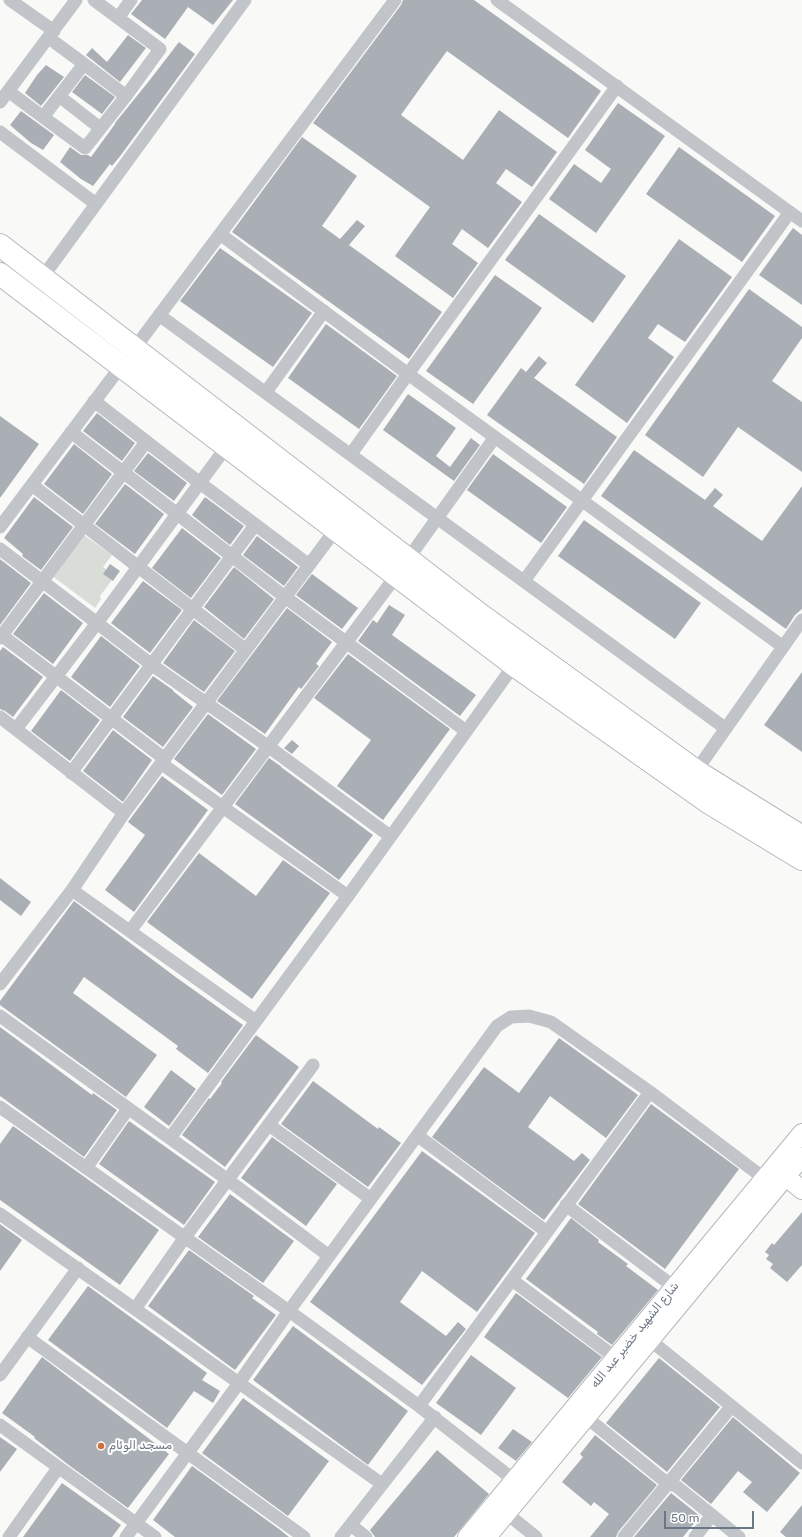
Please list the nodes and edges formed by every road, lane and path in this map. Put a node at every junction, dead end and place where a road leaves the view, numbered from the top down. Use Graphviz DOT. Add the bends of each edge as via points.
graph roads {
  1 [pos="10,0"];
  2 [pos="76,0"];
  3 [pos="94,0"];
  4 [pos="131,0"];
  5 [pos="245,0"];
  6 [pos="395,0"];
  7 [pos="497,0"];
  8 [pos="118,18"];
  9 [pos="51,34"];
  10 [pos="84,64"];
  11 [pos="617,86"];
  12 [pos="8,91"];
  13 [pos="59,96"];
  14 [pos="126,96"];
  15 [pos="0,102"];
  16 [pos="43,117"];
  17 [pos="100,128"];
  18 [pos="0,132"];
  19 [pos="96,204"];
  20 [pos="790,212"];
  21 [pos="802,221"];
  22 [pos="220,234"];
  23 [pos="0,246"];
  24 [pos="0,274"];
  25 [pos="42,278"];
  26 [pos="324,311"];
  27 [pos="159,314"];
  28 [pos="134,349"];
  29 [pos="121,366"];
  30 [pos="408,374"];
  31 [pos="266,392"];
  32 [pos="94,401"];
  33 [pos="71,432"];
  34 [pos="495,437"];
  35 [pos="146,442"];
  36 [pos="227,446"];
  37 [pos="351,454"];
  38 [pos="123,472"];
  39 [pos="200,483"];
  40 [pos="32,485"];
  41 [pos="582,501"];
  42 [pos="177,514"];
  43 [pos="438,518"];
  44 [pos="84,525"];
  45 [pos="255,525"];
  46 [pos="0,528"];
  47 [pos="336,530"];
  48 [pos="0,549"];
  49 [pos="232,556"];
  50 [pos="309,565"];
  51 [pos="138,566"];
  52 [pos="402,568"];
  53 [pos="42,581"];
  54 [pos="524,581"];
  55 [pos="285,597"];
  56 [pos="193,609"];
  57 [pos="802,620"];
  58 [pos="97,623"];
  59 [pos="1,636"];
  60 [pos="346,642"];
  61 [pos="782,646"];
  62 [pos="246,650"];
  63 [pos="152,665"];
  64 [pos="514,665"];
  65 [pos="57,676"];
  66 [pos="206,703"];
  67 [pos="0,717"];
  68 [pos="111,719"];
  69 [pos="725,728"];
  70 [pos="16,729"];
  71 [pos="466,731"];
  72 [pos="269,747"];
  73 [pos="163,762"];
  74 [pos="696,771"];
  75 [pos="71,773"];
  76 [pos="222,808"];
  77 [pos="124,813"];
  78 [pos="390,836"];
  79 [pos="802,837"];
  80 [pos="802,859"];
  81 [pos="72,890"];
  82 [pos="348,896"];
  83 [pos="130,931"];
  84 [pos="0,984"];
  85 [pos="0,1016"];
  86 [pos="256,1021"];
  87 [pos="313,1065"];
  88 [pos="650,1092"];
  89 [pos="0,1107"];
  90 [pos="128,1109"];
  91 [pos="269,1125"];
  92 [pos="802,1133"];
  93 [pos="418,1136"];
  94 [pos="170,1138"];
  95 [pos="802,1157"];
  96 [pos="86,1168"];
  97 [pos="775,1174"];
  98 [pos="228,1180"];
  99 [pos="802,1190"];
  100 [pos="371,1199"];
  101 [pos="566,1205"];
  102 [pos="0,1214"];
  103 [pos="547,1232"];
  104 [pos="185,1237"];
  105 [pos="329,1256"];
  106 [pos="78,1268"];
  107 [pos="512,1280"];
  108 [pos="674,1286"];
  109 [pos="135,1308"];
  110 [pos="289,1311"];
  111 [pos="27,1337"];
  112 [pos="650,1340"];
  113 [pos="616,1358"];
  114 [pos="0,1375"];
  115 [pos="239,1383"];
  116 [pos="420,1406"];
  117 [pos="731,1407"];
  118 [pos="435,1417"];
  119 [pos="586,1417"];
  120 [pos="0,1426"];
  121 [pos="187,1454"];
  122 [pos="801,1461"];
  123 [pos="58,1468"];
  124 [pos="514,1480"];
  125 [pos="667,1483"];
  126 [pos="382,1484"];
  127 [pos="501,1509"];
  128 [pos="712,1515"];
  129 [pos="136,1523"];
  130 [pos="351,1525"];
  131 [pos="0,1533"];
  132 [pos="6,1537"];
  133 [pos="9,1537"];
  134 [pos="126,1537"];
  135 [pos="155,1537"];
  136 [pos="304,1537"];
  137 [pos="341,1537"];
  138 [pos="366,1537"];
  139 [pos="467,1537"];
  140 [pos="487,1537"];
  141 [pos="536,1537"];
  142 [pos="624,1537"];
  143 [pos="695,1537"];
  144 [pos="740,1537"];
  1 -- 9 [label="street"];
  2 -- 9 [label="street"];
  3 -- 8 [label="street"];
  4 -- 8 [label="street"];
  5 -- 19 [label="street"];
  6 -- 22 [label="street"];
  7 -- 11 [label="street"];
  8 -- 14 [label="street" via="160,49"];
  9 -- 10 [label="street"];
  9 -- 12 [label="street"];
  10 -- 13 [label="street"];
  10 -- 14 [label="street"];
  11 -- 20 [label="street"];
  11 -- 30 [label="street"];
  12 -- 15 [label="street"];
  12 -- 16 [label="street"];
  13 -- 16 [label="street"];
  13 -- 17 [label="street"];
  14 -- 17 [label="street"];
  16 -- 17 [label="street" via="85,148"];
  18 -- 19 [label="street"];
  19 -- 25 [label="street"];
  20 -- 21 [label="street"];
  20 -- 41 [label="street"];
  22 -- 26 [label="street"];
  22 -- 27 [label="street"];
  23 -- 25 [label="highway"];
  24 -- 29 [label="highway"];
  25 -- 28 [label="highway"];
  26 -- 30 [label="street"];
  26 -- 31 [label="street"];
  27 -- 28 [label="street"];
  27 -- 31 [label="street"];
  28 -- 52 [label="highway"];
  29 -- 32 [label="street"];
  29 -- 36 [label="highway"];
  30 -- 34 [label="street"];
  30 -- 37 [label="street"];
  31 -- 37 [label="street"];
  32 -- 33 [label="street"];
  32 -- 35 [label="street"];
  33 -- 38 [label="street"];
  33 -- 40 [label="street"];
  34 -- 41 [label="street"];
  34 -- 43 [label="street"];
  35 -- 38 [label="street"];
  35 -- 39 [label="street"];
  36 -- 39 [label="street"];
  36 -- 47 [label="highway"];
  37 -- 43 [label="street"];
  38 -- 42 [label="street"];
  38 -- 44 [label="street"];
  39 -- 42 [label="street"];
  39 -- 45 [label="street"];
  40 -- 44 [label="street"];
  40 -- 46 [label="street"];
  41 -- 54 [label="street"];
  41 -- 61 [label="street"];
  42 -- 49 [label="street"];
  42 -- 51 [label="street"];
  43 -- 52 [label="street"];
  43 -- 54 [label="street"];
  44 -- 51 [label="street"];
  44 -- 53 [label="street"];
  45 -- 49 [label="street"];
  45 -- 50 [label="street"];
  47 -- 50 [label="street"];
  47 -- 52 [label="highway"];
  48 -- 53 [label="street"];
  49 -- 55 [label="street"];
  49 -- 56 [label="street"];
  50 -- 55 [label="street"];
  51 -- 56 [label="street"];
  51 -- 58 [label="street"];
  52 -- 60 [label="street"];
  52 -- 64 [label="highway"];
  52 -- 74 [label="highway" via="482,616"];
  53 -- 58 [label="street"];
  53 -- 59 [label="street"];
  54 -- 69 [label="street"];
  55 -- 60 [label="street"];
  55 -- 62 [label="street"];
  56 -- 62 [label="street"];
  56 -- 63 [label="street"];
  57 -- 61 [label="street"];
  58 -- 63 [label="street"];
  58 -- 65 [label="street"];
  59 -- 65 [label="street"];
  60 -- 71 [label="street"];
  60 -- 72 [label="street"];
  61 -- 69 [label="street"];
  62 -- 66 [label="street"];
  63 -- 66 [label="street"];
  63 -- 68 [label="street"];
  64 -- 71 [label="street"];
  64 -- 80 [label="highway" via="708,802"];
  65 -- 68 [label="street"];
  65 -- 70 [label="street"];
  66 -- 72 [label="street"];
  66 -- 73 [label="street"];
  67 -- 70 [label="street"];
  68 -- 73 [label="street"];
  68 -- 75 [label="street"];
  69 -- 74 [label="street"];
  70 -- 75 [label="street"];
  71 -- 78 [label="street"];
  72 -- 76 [label="street"];
  72 -- 78 [label="street"];
  73 -- 76 [label="street"];
  73 -- 77 [label="street"];
  74 -- 79 [label="highway"];
  75 -- 77 [label="street"];
  76 -- 82 [label="street"];
  76 -- 83 [label="street"];
  77 -- 81 [label="street"];
  78 -- 82 [label="street"];
  81 -- 83 [label="street"];
  81 -- 84 [label="street"];
  82 -- 86 [label="street"];
  83 -- 86 [label="street"];
  85 -- 90 [label="street"];
  86 -- 94 [label="street"];
  87 -- 91 [label="street"];
  88 -- 93 [label="street" via="552,1022 530,1016 511,1017 498,1026"];
  88 -- 97 [label="street"];
  88 -- 101 [label="street"];
  89 -- 96 [label="street"];
  90 -- 94 [label="street"];
  90 -- 96 [label="street"];
  91 -- 98 [label="street"];
  91 -- 100 [label="street"];
  92 -- 97 [label="main road, شارع الشهيد خضير عبد الله"];
  93 -- 100 [label="street"];
  93 -- 103 [label="street"];
  94 -- 98 [label="street"];
  95 -- 97 [label="main road, شارع الشهيد خضير عبد الله"];
  96 -- 104 [label="street"];
  97 -- 99 [label="main road"];
  97 -- 108 [label="main road, شارع الشهيد خضير عبد الله"];
  97 -- 112 [label="main road, شارع الشهيد خضير عبد الله"];
  98 -- 104 [label="street"];
  98 -- 105 [label="street"];
  100 -- 105 [label="street"];
  101 -- 103 [label="street"];
  101 -- 108 [label="street"];
  102 -- 106 [label="street"];
  103 -- 107 [label="street"];
  104 -- 109 [label="street"];
  104 -- 110 [label="street"];
  105 -- 110 [label="street"];
  106 -- 109 [label="street"];
  106 -- 111 [label="street"];
  107 -- 113 [label="street"];
  107 -- 116 [label="street"];
  108 -- 113 [label="main road, شارع الشهيد خضير عبد الله"];
  109 -- 115 [label="street"];
  110 -- 115 [label="street"];
  110 -- 116 [label="street"];
  111 -- 114 [label="street"];
  111 -- 121 [label="street"];
  112 -- 117 [label="street"];
  112 -- 119 [label="main road, شارع الشهيد خضير عبد الله"];
  113 -- 124 [label="main road, شارع الشهيد خضير عبد الله"];
  115 -- 121 [label="street"];
  115 -- 126 [label="street"];
  116 -- 118 [label="street"];
  117 -- 122 [label="street"];
  117 -- 125 [label="street"];
  118 -- 124 [label="street"];
  118 -- 126 [label="street"];
  119 -- 125 [label="street"];
  119 -- 127 [label="main road, شارع الشهيد خضير عبد الله"];
  120 -- 123 [label="street"];
  121 -- 129 [label="street"];
  121 -- 136 [label="street"];
  123 -- 129 [label="street"];
  123 -- 133 [label="street"];
  124 -- 127 [label="main road, شارع الشهيد خضير عبد الله"];
  125 -- 128 [label="street" via="676,1486"];
  125 -- 142 [label="street"];
  126 -- 130 [label="street"];
  127 -- 139 [label="main road, شارع الشهيد خضير عبد الله"];
  127 -- 140 [label="main road, شارع الشهيد خضير عبد الله"];
  127 -- 141 [label="street"];
  128 -- 143 [label="street"];
  128 -- 144 [label="street"];
  129 -- 134 [label="street"];
  129 -- 135 [label="street"];
  130 -- 137 [label="street"];
  130 -- 138 [label="street"];
  131 -- 132 [label="street"];
}
